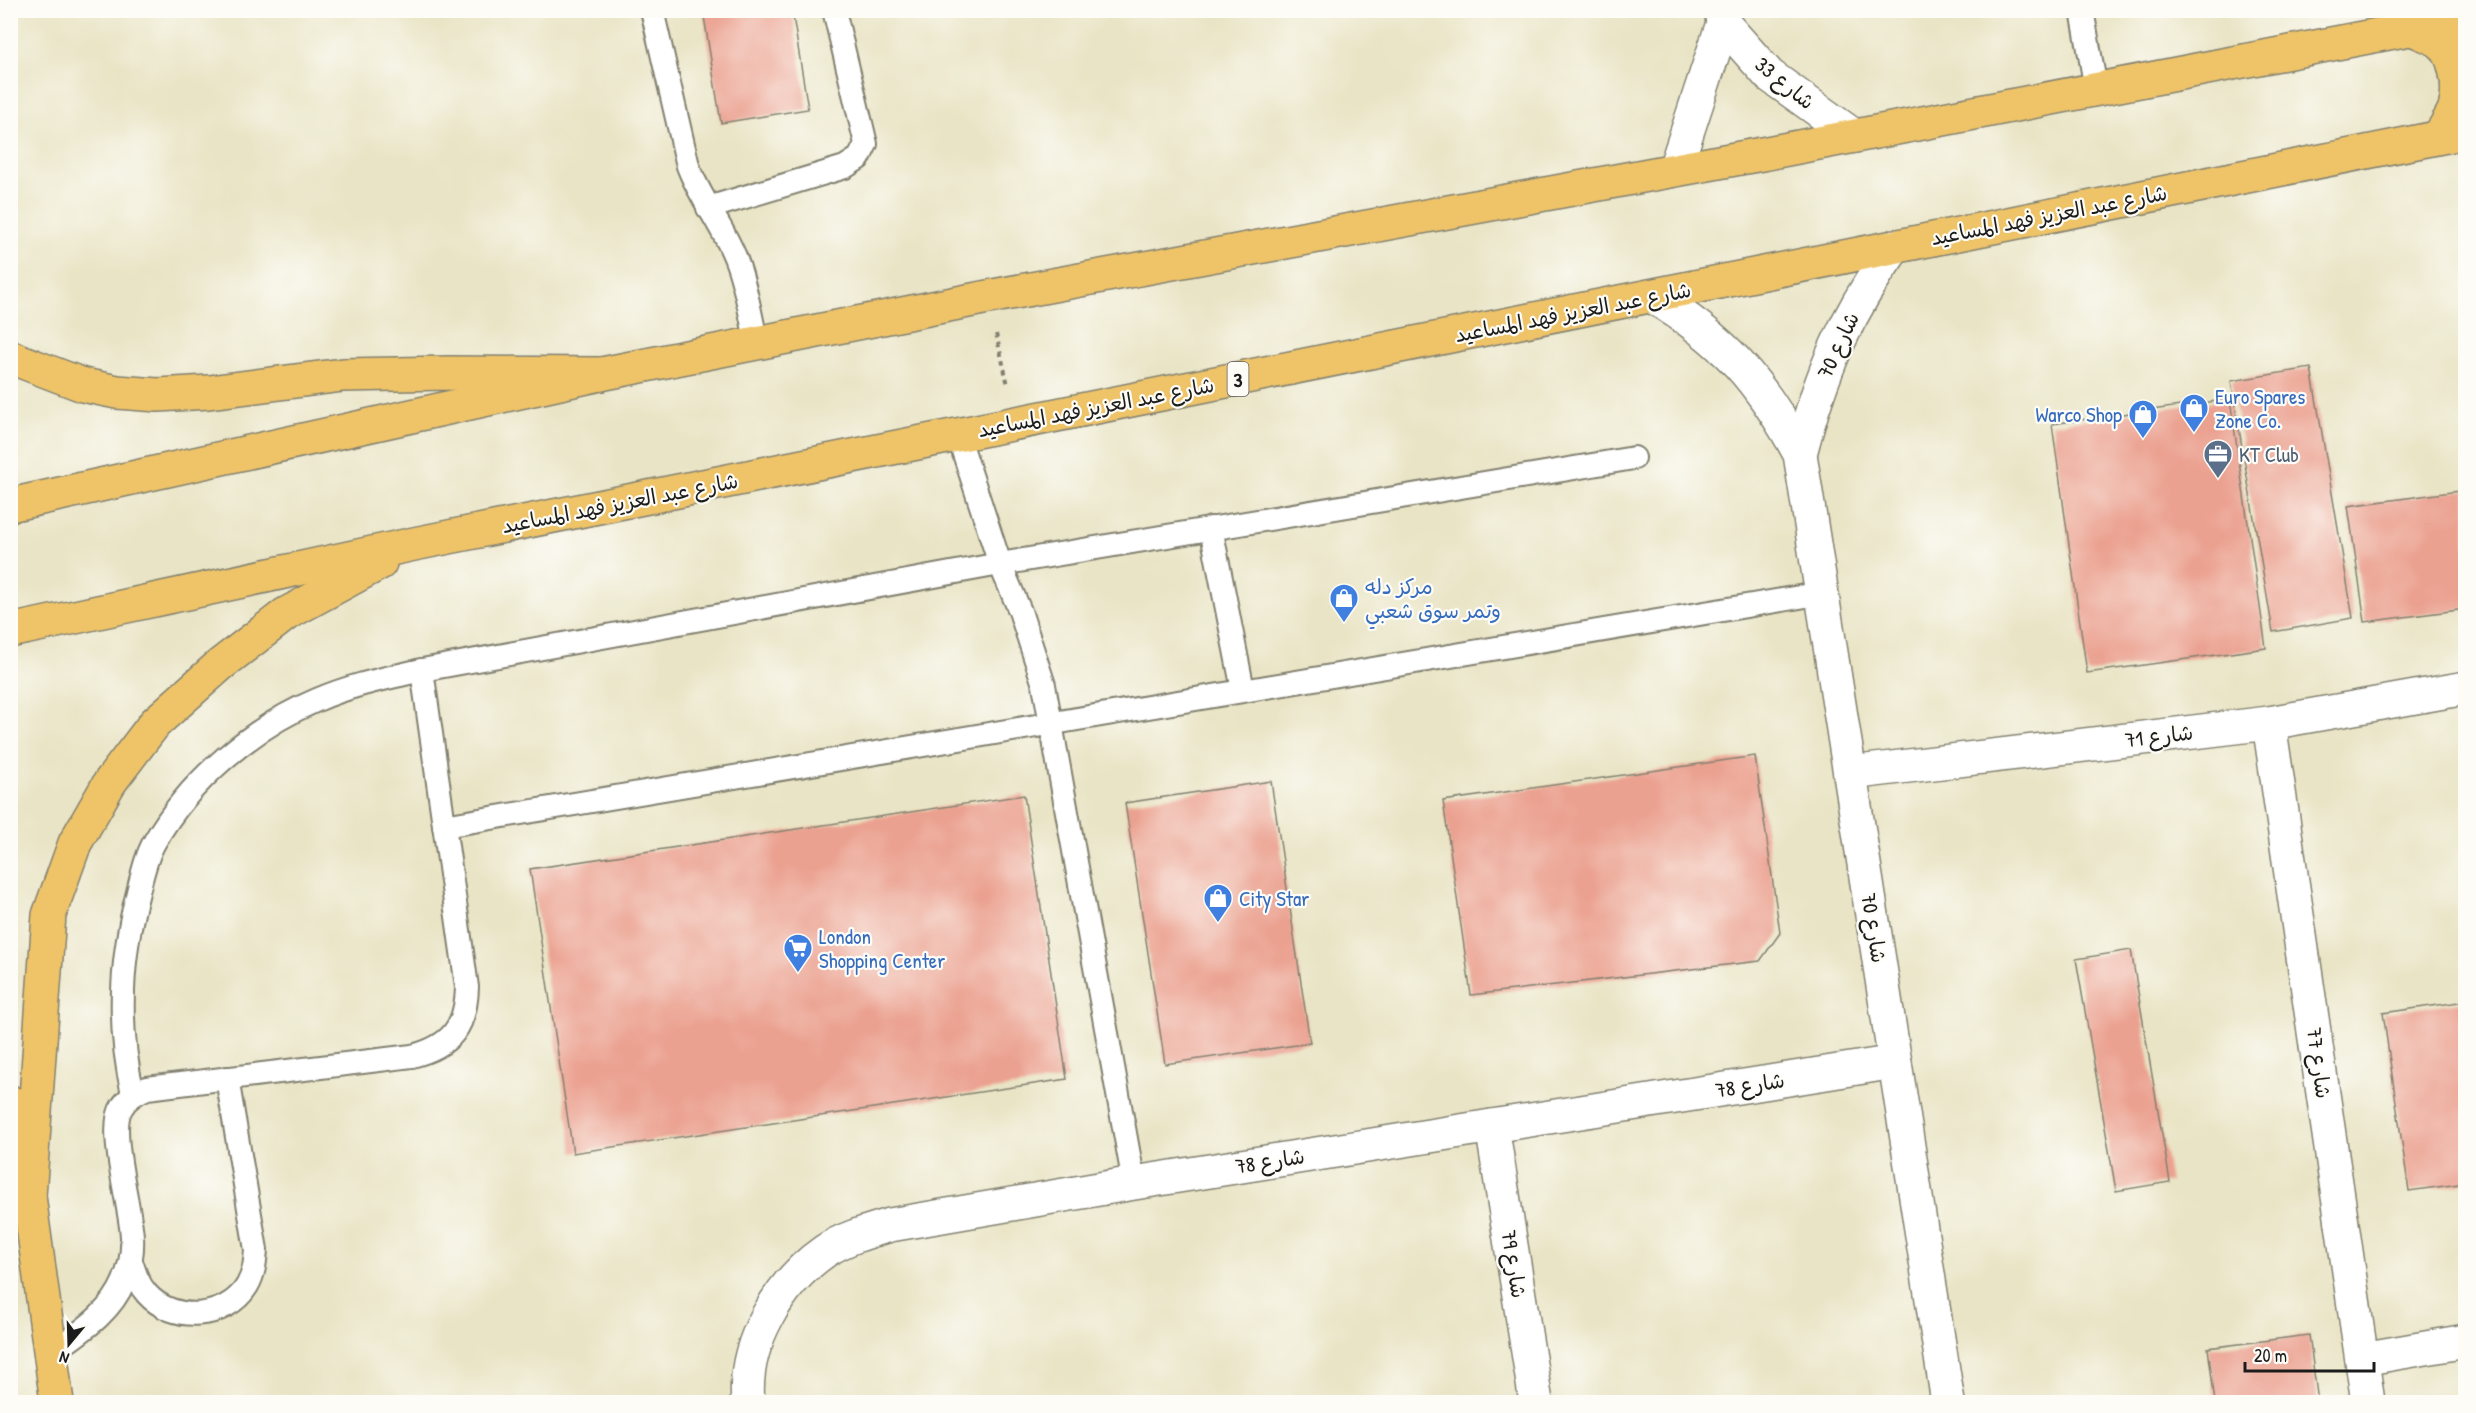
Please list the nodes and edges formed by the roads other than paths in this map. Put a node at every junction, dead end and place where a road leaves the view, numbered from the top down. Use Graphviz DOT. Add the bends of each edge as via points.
graph roads {
  1 [pos="652,10"];
  2 [pos="834,10"];
  3 [pos="2082,10"];
  4 [pos="1722,17"];
  5 [pos="2466,18"];
  6 [pos="2412,29"];
  7 [pos="2096,89"];
  8 [pos="2452,134"];
  9 [pos="1854,136"];
  10 [pos="1675,169"];
  11 [pos="708,208"];
  12 [pos="1895,246"];
  13 [pos="1652,296"];
  14 [pos="757,343"];
  15 [pos="10,357"];
  16 [pos="601,374"];
  17 [pos="958,435"];
  18 [pos="1800,454"];
  19 [pos="1634,458"];
  20 [pos="10,505"];
  21 [pos="1211,528"];
  22 [pos="414,544"];
  23 [pos="1000,564"];
  24 [pos="1823,593"];
  25 [pos="10,631"];
  26 [pos="422,670"];
  27 [pos="2466,688"];
  28 [pos="1243,690"];
  29 [pos="1052,723"];
  30 [pos="2269,723"];
  31 [pos="1850,773"];
  32 [pos="444,826"];
  33 [pos="1895,1062"];
  34 [pos="227,1078"];
  35 [pos="133,1094"];
  36 [pos="10,1102"];
  37 [pos="1492,1126"];
  38 [pos="1134,1183"];
  39 [pos="29,1196"];
  40 [pos="131,1261"];
  41 [pos="2466,1341"];
  42 [pos="50,1354"];
  43 [pos="2362,1359"];
  44 [pos="57,1402"];
  45 [pos="748,1402"];
  46 [pos="1536,1402"];
  47 [pos="1948,1402"];
  48 [pos="2368,1402"];
  1 -- 11 [label="lane" via="688,166"];
  2 -- 11 [label="lane" via="866,144 859,158 845,167"];
  3 -- 7 [label="lane"];
  4 -- 9 [label="street, شارع 33" via="1769,75"];
  4 -- 10 [label="street, شارع 33"];
  5 -- 6 [label="main road"];
  6 -- 7 [label="main road"];
  6 -- 8 [label="main road" via="2440,41 2451,57 2457,89"];
  7 -- 9 [label="main road"];
  8 -- 12 [label="main road, شارع عبد العزيز فهد المساعيد / 3"];
  9 -- 10 [label="main road"];
  10 -- 14 [label="main road"];
  11 -- 14 [label="lane" via="740,272"];
  12 -- 13 [label="main road, شارع عبد العزيز فهد المساعيد / 3"];
  12 -- 18 [label="street, شارع 70" via="1868,284 1826,366"];
  13 -- 17 [label="main road, شارع عبد العزيز فهد المساعيد / 3"];
  13 -- 18 [label="street, شارع 70" via="1689,318 1754,379"];
  14 -- 16 [label="main road"];
  15 -- 16 [label="main road" via="82,385 158,395 343,375"];
  16 -- 20 [label="main road"];
  17 -- 22 [label="main road, شارع عبد العزيز فهد المساعيد / 3"];
  17 -- 23 [label="lane"];
  18 -- 24 [label="street, شارع 70"];
  19 -- 21 [label="lane"];
  21 -- 23 [label="lane"];
  21 -- 28 [label="lane"];
  22 -- 25 [label="main road, شارع عبد العزيز فهد المساعيد / 3"];
  22 -- 39 [label="main road" via="286,614 220,666 155,723 104,792 75,843 49,915"];
  23 -- 26 [label="lane"];
  23 -- 29 [label="lane" via="1034,647"];
  24 -- 28 [label="lane"];
  24 -- 31 [label="street, شارع 70"];
  26 -- 32 [label="lane"];
  26 -- 35 [label="lane" via="368,682 317,700 268,726 217,766 186,798 154,842 134,907 123,974 122,1035"];
  27 -- 30 [label="street, شارع 71"];
  28 -- 29 [label="lane"];
  29 -- 32 [label="lane"];
  29 -- 38 [label="lane"];
  30 -- 31 [label="street, شارع 71"];
  30 -- 43 [label="street, شارع 77"];
  31 -- 33 [label="street, شارع 70"];
  32 -- 34 [label="lane" via="467,987 460,1025 447,1041 412,1056"];
  33 -- 37 [label="street, شارع 78"];
  33 -- 47 [label="street, شارع 70"];
  34 -- 35 [label="lane" via="147,1088"];
  34 -- 40 [label="lane" via="256,1250 247,1286 234,1301 217,1310 180,1313 147,1294"];
  35 -- 40 [label="lane" via="121,1107 116,1124 130,1215"];
  36 -- 39 [label="main road"];
  37 -- 38 [label="street, شارع 78"];
  37 -- 46 [label="street, شارع 79"];
  38 -- 45 [label="street, شارع 78" via="890,1225 856,1235 826,1251 799,1272 777,1299 761,1330 751,1363"];
  39 -- 42 [label="main road"];
  40 -- 42 [label="lane" via="112,1303 97,1320"];
  41 -- 43 [label="street"];
  42 -- 44 [label="main road"];
  43 -- 48 [label="street, شارع 77"];
}
